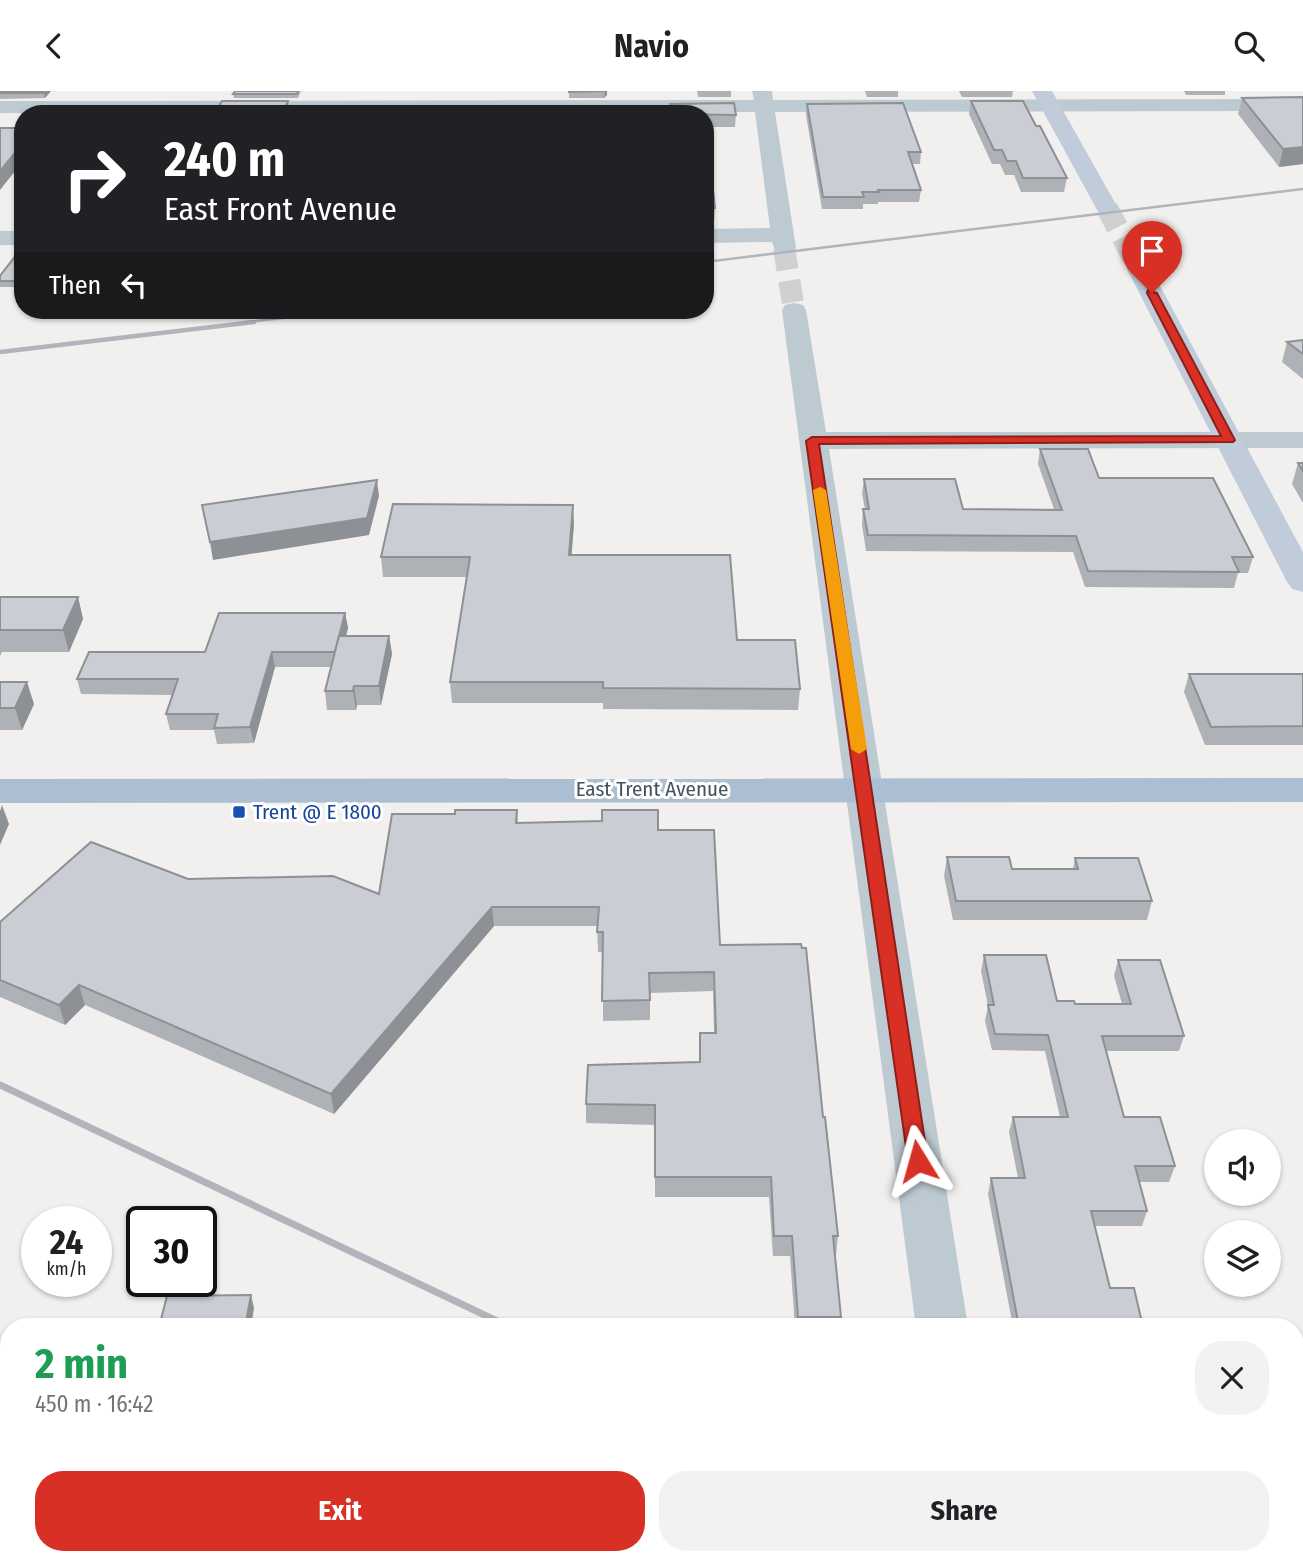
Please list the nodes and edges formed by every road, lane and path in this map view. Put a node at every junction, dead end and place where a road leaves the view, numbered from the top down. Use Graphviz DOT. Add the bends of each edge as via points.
graph roads {
  1 [pos="763,98"];
  2 [pos="1046,98"];
  3 [pos="189,104"];
  4 [pos="478,104"];
  5 [pos="1303,104"];
  6 [pos="126,105"];
  7 [pos="1107,208"];
  8 [pos="714,237"];
  9 [pos="1139,268"];
  10 [pos="794,310"];
  11 [pos="1229,440"];
  12 [pos="1303,440"];
  13 [pos="812,441"];
  14 [pos="1303,582"];
  15 [pos="865,789"];
  16 [pos="1303,790"];
  17 [pos="0,791"];
  18 [pos="941,1318"];
  1 -- 2 [label="street"];
  1 -- 4 [label="street"];
  1 -- 8 [label="street" via="783,242"];
  2 -- 5 [label="street"];
  2 -- 7 [label="street"];
  3 -- 4 [label="street"];
  3 -- 6 [label="street"];
  9 -- 11 [label="street"];
  10 -- 13 [label="street"];
  11 -- 12 [label="street"];
  11 -- 13 [label="street"];
  11 -- 14 [label="street"];
  13 -- 15 [label="street"];
  15 -- 16 [label="main road, East Trent Avenue"];
  15 -- 17 [label="main road, East Trent Avenue"];
  15 -- 18 [label="street"];
}
